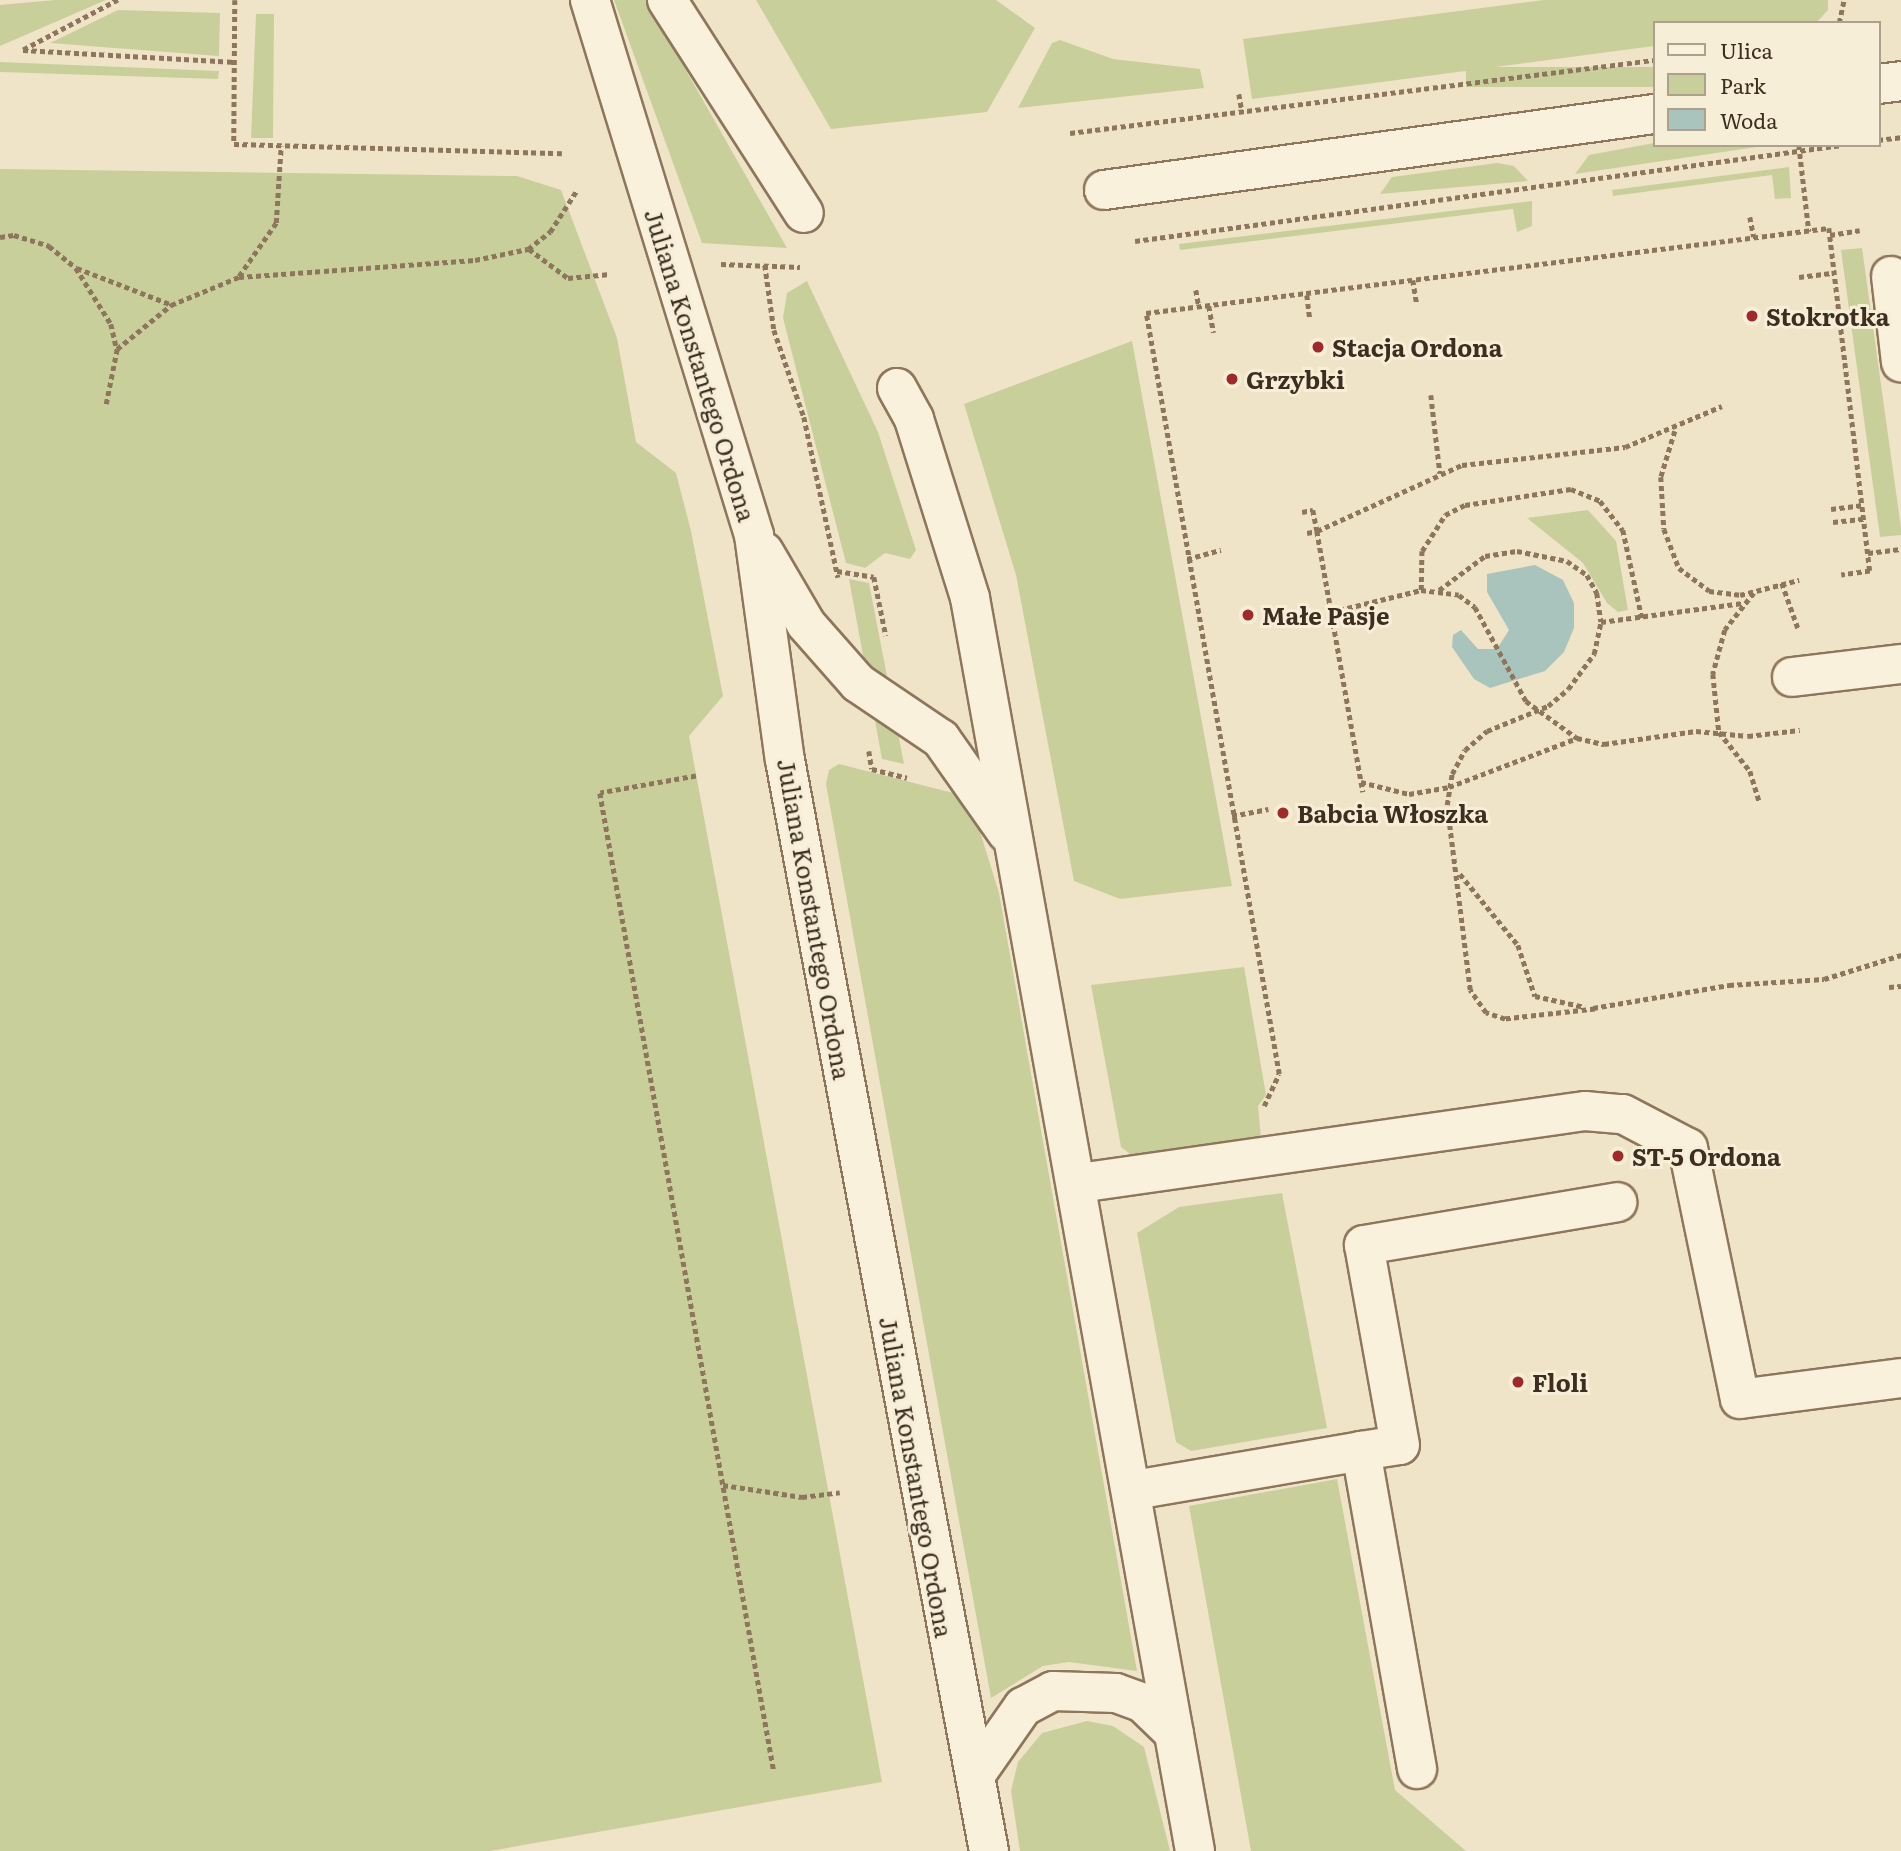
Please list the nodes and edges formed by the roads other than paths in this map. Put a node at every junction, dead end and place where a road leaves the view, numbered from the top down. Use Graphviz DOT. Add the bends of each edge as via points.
graph roads {
  1 [pos="590,0"];
  2 [pos="667,0"];
  3 [pos="1901,81"];
  4 [pos="1880,84"];
  5 [pos="1652,114"];
  6 [pos="1104,190"];
  7 [pos="804,213"];
  8 [pos="1891,276"];
  9 [pos="1901,362"];
  10 [pos="897,388"];
  11 [pos="754,535"];
  12 [pos="1901,664"];
  13 [pos="1792,677"];
  14 [pos="1014,843"];
  15 [pos="1079,1183"];
  16 [pos="1617,1202"];
  17 [pos="1901,1378"];
  18 [pos="1362,1451"];
  19 [pos="1134,1490"];
  20 [pos="1174,1733"];
  21 [pos="1417,1769"];
  22 [pos="976,1774"];
  23 [pos="989,1851"];
  24 [pos="1195,1851"];
  1 -- 11 [label="street, Juliana Konstantego Ordona"];
  2 -- 7 [label="street"];
  3 -- 4 [label="street"];
  5 -- 6 [label="street"];
  8 -- 9 [label="street"];
  10 -- 14 [label="street" via="914,419 970,598"];
  11 -- 14 [label="street" via="806,624 858,683 942,739"];
  11 -- 22 [label="street, Juliana Konstantego Ordona" via="789,783 940,1614"];
  12 -- 13 [label="street"];
  14 -- 15 [label="street"];
  15 -- 17 [label="street" via="1585,1111 1623,1114 1688,1149 1740,1399"];
  15 -- 19 [label="street"];
  16 -- 18 [label="street" via="1364,1245 1400,1445"];
  18 -- 19 [label="street"];
  18 -- 21 [label="street"];
  19 -- 20 [label="street"];
  20 -- 22 [label="street" via="1143,1703 1116,1693 1053,1691 1023,1707"];
  20 -- 24 [label="street"];
  22 -- 23 [label="street, Juliana Konstantego Ordona"];
}
